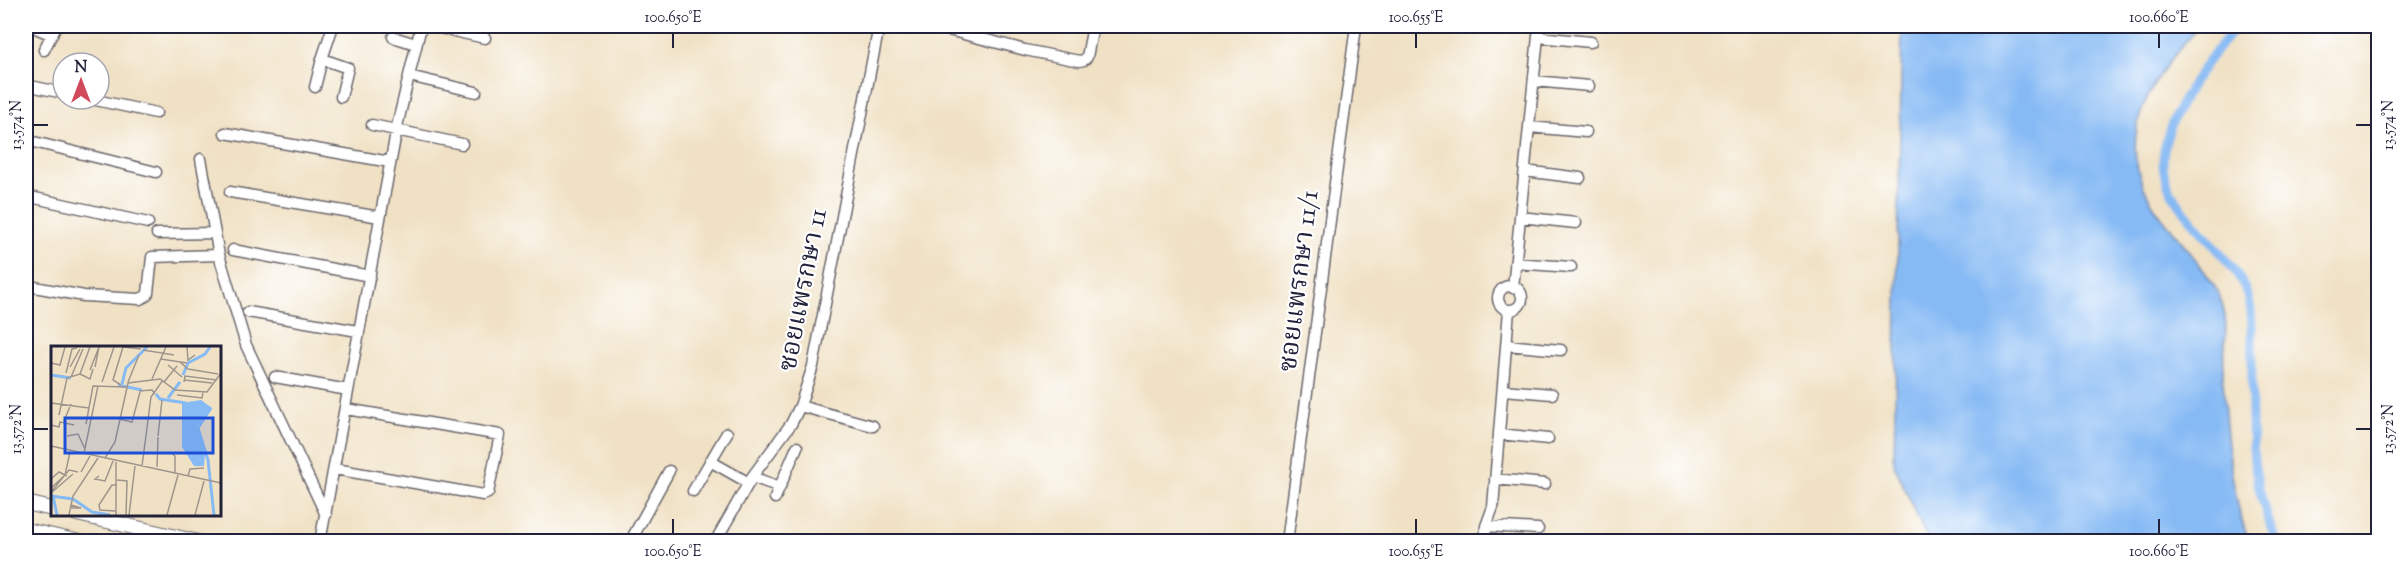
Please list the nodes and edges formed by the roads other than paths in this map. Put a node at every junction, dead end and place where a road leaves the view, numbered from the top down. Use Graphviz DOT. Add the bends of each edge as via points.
graph roads {
  1 [pos="31,26"];
  2 [pos="333,26"];
  3 [pos="421,26"];
  4 [pos="431,26"];
  5 [pos="879,26"];
  6 [pos="933,26"];
  7 [pos="1093,26"];
  8 [pos="1356,26"];
  9 [pos="1539,26"];
  10 [pos="54,30"];
  11 [pos="393,37"];
  12 [pos="1538,37"];
  13 [pos="485,38"];
  14 [pos="1591,42"];
  15 [pos="416,44"];
  16 [pos="44,50"];
  17 [pos="322,59"];
  18 [pos="409,76"];
  19 [pos="1534,81"];
  20 [pos="26,85"];
  21 [pos="1589,86"];
  22 [pos="315,87"];
  23 [pos="51,90"];
  24 [pos="476,92"];
  25 [pos="341,97"];
  26 [pos="111,103"];
  27 [pos="156,113"];
  28 [pos="372,125"];
  29 [pos="1529,127"];
  30 [pos="396,130"];
  31 [pos="1586,132"];
  32 [pos="225,133"];
  33 [pos="26,140"];
  34 [pos="462,144"];
  35 [pos="201,159"];
  36 [pos="390,162"];
  37 [pos="156,171"];
  38 [pos="1525,171"];
  39 [pos="1580,178"];
  40 [pos="230,192"];
  41 [pos="26,196"];
  42 [pos="380,217"];
  43 [pos="1520,217"];
  44 [pos="148,223"];
  45 [pos="1576,223"];
  46 [pos="214,233"];
  47 [pos="157,234"];
  48 [pos="233,250"];
  49 [pos="219,255"];
  50 [pos="1515,263"];
  51 [pos="1571,267"];
  52 [pos="370,276"];
  53 [pos="29,286"];
  54 [pos="1514,288"];
  55 [pos="1509,310"];
  56 [pos="249,312"];
  57 [pos="358,331"];
  58 [pos="1507,345"];
  59 [pos="1561,350"];
  60 [pos="275,378"];
  61 [pos="348,390"];
  62 [pos="1503,390"];
  63 [pos="1552,394"];
  64 [pos="800,406"];
  65 [pos="345,409"];
  66 [pos="873,426"];
  67 [pos="727,433"];
  68 [pos="1500,434"];
  69 [pos="1548,439"];
  70 [pos="797,447"];
  71 [pos="710,461"];
  72 [pos="334,469"];
  73 [pos="669,471"];
  74 [pos="1496,479"];
  75 [pos="751,480"];
  76 [pos="1545,484"];
  77 [pos="780,487"];
  78 [pos="693,491"];
  79 [pos="775,498"];
  80 [pos="26,503"];
  81 [pos="51,509"];
  82 [pos="326,515"];
  83 [pos="86,516"];
  84 [pos="1486,526"];
  85 [pos="1538,529"];
  86 [pos="26,530"];
  87 [pos="73,541"];
  88 [pos="198,542"];
  89 [pos="320,542"];
  90 [pos="630,542"];
  91 [pos="715,542"];
  92 [pos="1287,542"];
  93 [pos="1485,542"];
  1 -- 10 [label="street"];
  2 -- 17 [label="street"];
  3 -- 15 [label="street"];
  4 -- 13 [label="street"];
  5 -- 64 [label="street, ซอยแพรกษา 11" via="813,366"];
  6 -- 7 [label="street" via="1078,61 1087,57"];
  8 -- 92 [label="street, ซอยแพรกษา 11/1"];
  9 -- 12 [label="street"];
  10 -- 16 [label="street"];
  11 -- 15 [label="street"];
  12 -- 14 [label="street"];
  12 -- 19 [label="street"];
  15 -- 18 [label="street"];
  17 -- 22 [label="street"];
  17 -- 25 [label="street" via="348,68"];
  18 -- 24 [label="street"];
  18 -- 30 [label="street"];
  19 -- 21 [label="street"];
  19 -- 29 [label="street"];
  20 -- 23 [label="street"];
  26 -- 27 [label="street"];
  28 -- 30 [label="street"];
  29 -- 31 [label="street"];
  29 -- 38 [label="street"];
  30 -- 34 [label="street"];
  30 -- 36 [label="street"];
  32 -- 36 [label="street"];
  33 -- 37 [label="street"];
  35 -- 46 [label="street"];
  36 -- 42 [label="street"];
  38 -- 39 [label="street"];
  38 -- 43 [label="street"];
  40 -- 42 [label="street"];
  41 -- 44 [label="street"];
  42 -- 52 [label="street"];
  43 -- 45 [label="street"];
  43 -- 50 [label="street"];
  46 -- 47 [label="street"];
  46 -- 49 [label="street"];
  48 -- 52 [label="street"];
  49 -- 53 [label="street" via="152,257 148,293 140,298 84,296"];
  49 -- 82 [label="street" via="246,345"];
  50 -- 51 [label="street"];
  50 -- 54 [label="street"];
  52 -- 57 [label="street"];
  54 -- 55 [label="street" via="1522,299 1515,309"];
  54 -- 55 [label="street" via="1504,288 1498,298 1503,309"];
  55 -- 58 [label="street"];
  56 -- 57 [label="street"];
  57 -- 61 [label="street"];
  58 -- 59 [label="street"];
  58 -- 62 [label="street"];
  60 -- 61 [label="street"];
  61 -- 65 [label="street"];
  62 -- 63 [label="street"];
  62 -- 68 [label="street"];
  64 -- 66 [label="street"];
  64 -- 75 [label="street, ซอยแพรกษา 11"];
  65 -- 72 [label="street"];
  65 -- 72 [label="street" via="500,435 492,480 488,493 483,495"];
  67 -- 71 [label="street"];
  68 -- 69 [label="street"];
  68 -- 74 [label="street"];
  70 -- 77 [label="street"];
  71 -- 75 [label="street"];
  71 -- 78 [label="street"];
  72 -- 82 [label="street"];
  73 -- 90 [label="street"];
  74 -- 76 [label="street"];
  74 -- 84 [label="street"];
  75 -- 77 [label="street"];
  75 -- 91 [label="street, ซอยแพรกษา 11"];
  77 -- 79 [label="street"];
  80 -- 81 [label="main road"];
  82 -- 89 [label="street"];
  83 -- 88 [label="main road"];
  84 -- 85 [label="street"];
  84 -- 93 [label="street"];
  86 -- 87 [label="main road"];
}
